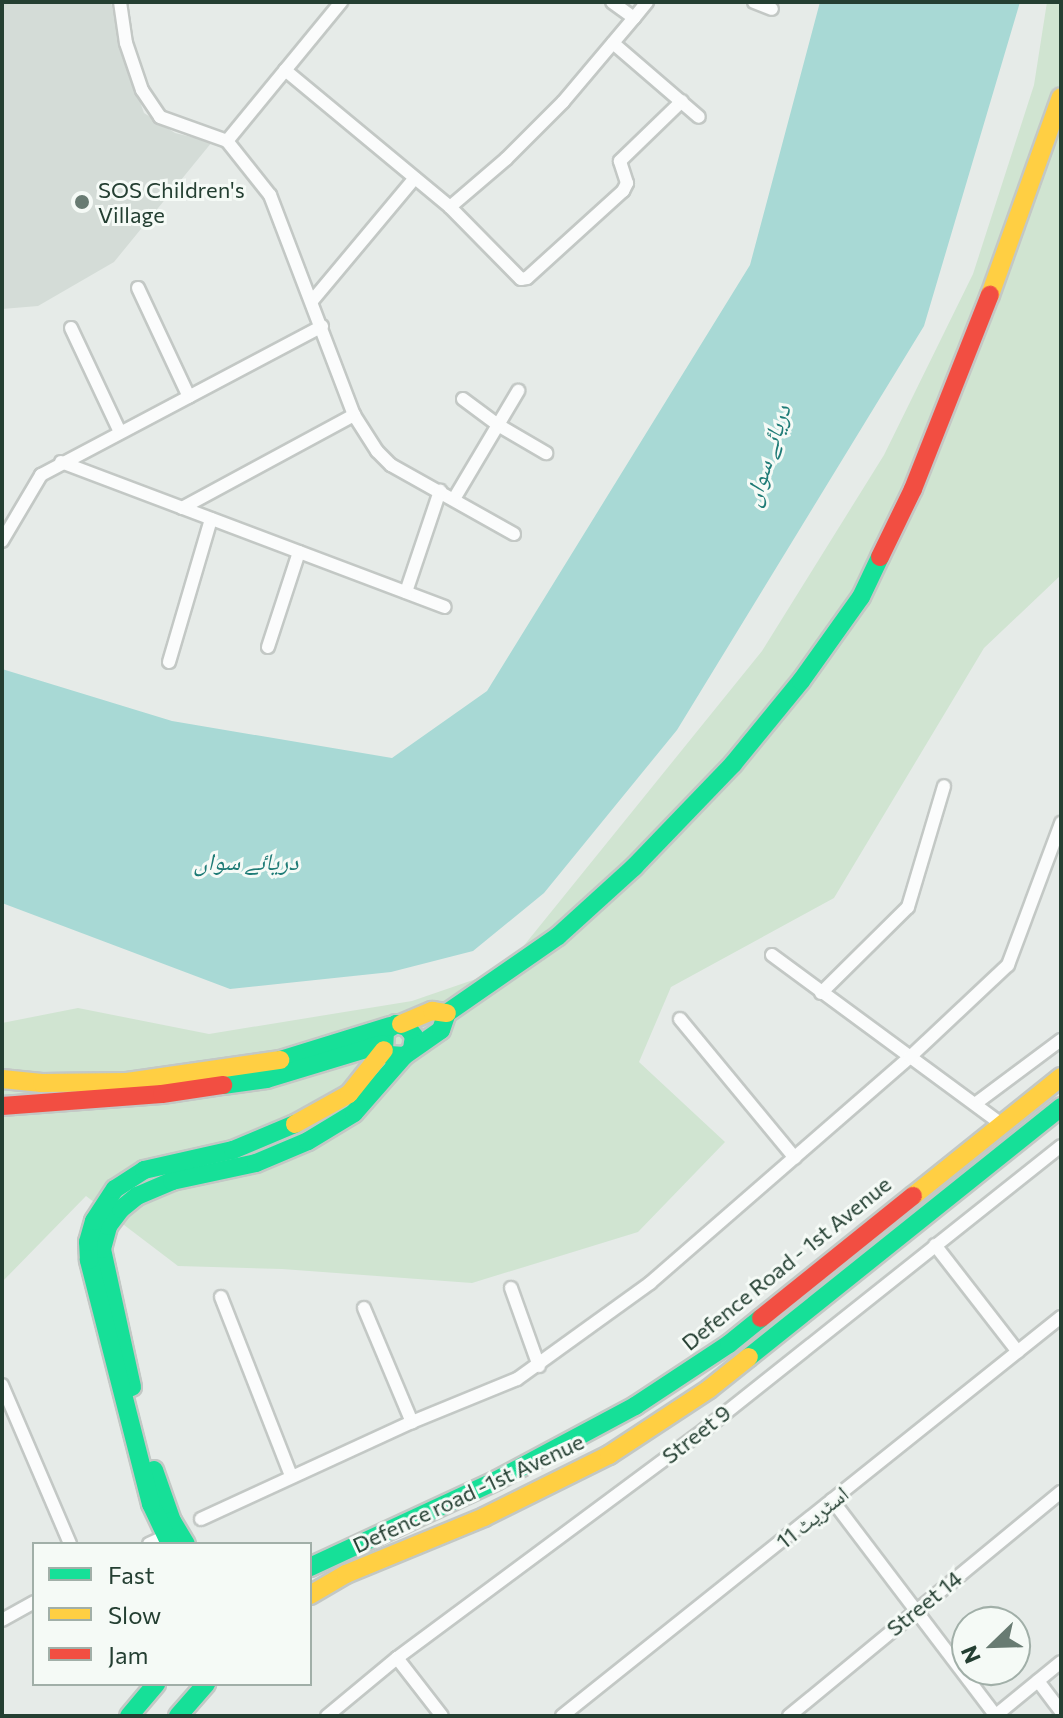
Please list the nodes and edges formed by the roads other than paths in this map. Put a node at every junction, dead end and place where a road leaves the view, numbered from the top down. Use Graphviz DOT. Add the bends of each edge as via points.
graph roads {
  1 [pos="120,2"];
  2 [pos="341,2"];
  3 [pos="612,2"];
  4 [pos="647,2"];
  5 [pos="754,2"];
  6 [pos="772,9"];
  7 [pos="634,18"];
  8 [pos="613,43"];
  9 [pos="285,70"];
  10 [pos="1061,97"];
  11 [pos="682,101"];
  12 [pos="699,117"];
  13 [pos="227,141"];
  14 [pos="415,178"];
  15 [pos="450,207"];
  16 [pos="138,288"];
  17 [pos="312,301"];
  18 [pos="322,326"];
  19 [pos="71,328"];
  20 [pos="518,391"];
  21 [pos="189,397"];
  22 [pos="463,399"];
  23 [pos="354,415"];
  24 [pos="498,425"];
  25 [pos="120,432"];
  26 [pos="546,453"];
  27 [pos="61,462"];
  28 [pos="440,491"];
  29 [pos="454,499"];
  30 [pos="182,508"];
  31 [pos="211,519"];
  32 [pos="514,534"];
  33 [pos="2,541"];
  34 [pos="299,552"];
  35 [pos="406,592"];
  36 [pos="445,607"];
  37 [pos="268,647"];
  38 [pos="169,662"];
  39 [pos="944,786"];
  40 [pos="1061,823"];
  41 [pos="772,955"];
  42 [pos="821,993"];
  43 [pos="447,1013"];
  44 [pos="680,1019"];
  45 [pos="396,1025"];
  46 [pos="1061,1040"];
  47 [pos="383,1047"];
  48 [pos="408,1052"];
  49 [pos="910,1057"];
  50 [pos="1061,1077"];
  51 [pos="2,1079"];
  52 [pos="975,1104"];
  53 [pos="2,1106"];
  54 [pos="1061,1107"];
  55 [pos="1000,1123"];
  56 [pos="1061,1146"];
  57 [pos="795,1158"];
  58 [pos="928,1180"];
  59 [pos="943,1201"];
  60 [pos="935,1245"];
  61 [pos="511,1288"];
  62 [pos="221,1297"];
  63 [pos="364,1308"];
  64 [pos="1061,1317"];
  65 [pos="1018,1352"];
  66 [pos="539,1366"];
  67 [pos="2,1385"];
  68 [pos="412,1422"];
  69 [pos="291,1476"];
  70 [pos="1061,1492"];
  71 [pos="832,1500"];
  72 [pos="201,1519"];
  73 [pos="162,1541"];
  74 [pos="69,1542"];
  75 [pos="185,1542"];
  76 [pos="312,1566"];
  77 [pos="312,1594"];
  78 [pos="32,1603"];
  79 [pos="916,1609"];
  80 [pos="2,1620"];
  81 [pos="397,1658"];
  82 [pos="1061,1662"];
  83 [pos="1038,1681"];
  84 [pos="154,1686"];
  85 [pos="204,1686"];
  86 [pos="1061,1711"];
  87 [pos="129,1716"];
  88 [pos="178,1716"];
  89 [pos="327,1716"];
  90 [pos="442,1716"];
  91 [pos="562,1716"];
  92 [pos="789,1716"];
  93 [pos="995,1716"];
  1 -- 13 [label="street" via="126,43 142,90 160,117"];
  2 -- 9 [label="street"];
  3 -- 7 [label="street"];
  4 -- 7 [label="street"];
  5 -- 6 [label="street"];
  7 -- 8 [label="street"];
  8 -- 11 [label="street"];
  8 -- 15 [label="street" via="563,102"];
  9 -- 13 [label="street"];
  9 -- 14 [label="street"];
  10 -- 43 [label="main road" via="975,338 913,489 861,597 733,764 634,867 558,936"];
  11 -- 12 [label="street"];
  11 -- 15 [label="street" via="620,161 627,183 623,191 527,278 521,279"];
  13 -- 17 [label="street" via="270,195"];
  14 -- 15 [label="street"];
  14 -- 17 [label="street"];
  16 -- 21 [label="street"];
  17 -- 18 [label="street"];
  18 -- 21 [label="street"];
  18 -- 23 [label="street"];
  19 -- 25 [label="street"];
  20 -- 24 [label="street"];
  21 -- 25 [label="street"];
  22 -- 24 [label="street"];
  23 -- 28 [label="street" via="391,465"];
  23 -- 30 [label="street"];
  24 -- 26 [label="street"];
  24 -- 29 [label="street"];
  25 -- 27 [label="street"];
  27 -- 30 [label="street"];
  27 -- 33 [label="street" via="41,475"];
  28 -- 29 [label="street"];
  28 -- 35 [label="street"];
  29 -- 32 [label="street"];
  30 -- 31 [label="street"];
  31 -- 34 [label="street"];
  31 -- 38 [label="street"];
  34 -- 35 [label="street"];
  34 -- 37 [label="street"];
  35 -- 36 [label="street"];
  39 -- 42 [label="street" via="908,907"];
  40 -- 49 [label="street" via="1008,965"];
  41 -- 42 [label="street"];
  42 -- 49 [label="street"];
  43 -- 45 [label="main road" via="432,1011"];
  43 -- 48 [label="main road" via="441,1030"];
  44 -- 57 [label="street"];
  45 -- 47 [label="main road" via="385,1031"];
  45 -- 48 [label="main road" via="414,1036"];
  45 -- 51 [label="main road" via="300,1056 229,1070 127,1082"];
  46 -- 52 [label="street"];
  47 -- 48 [label="main road" via="389,1055"];
  47 -- 53 [label="main road" via="267,1079 162,1094"];
  47 -- 73 [label="main road" via="349,1094 292,1126 233,1150 144,1170 115,1189 94,1221 89,1260"];
  48 -- 75 [label="main road" via="354,1113 329,1130 256,1163 152,1188 121,1209 108,1226 102,1249 138,1416 161,1492"];
  49 -- 52 [label="street"];
  49 -- 57 [label="street"];
  50 -- 55 [label="main road, Defence Road - 1st Avenue"];
  52 -- 55 [label="street"];
  54 -- 59 [label="main road, Defence road -1st Avenue"];
  55 -- 58 [label="main road, Defence Road - 1st Avenue"];
  56 -- 60 [label="street, Street 9"];
  57 -- 66 [label="street" via="650,1283"];
  58 -- 59 [label="main road"];
  58 -- 76 [label="main road, Defence Road - 1st Avenue" via="729,1344 635,1406 497,1480"];
  59 -- 77 [label="main road, Defence road -1st Avenue" via="709,1389 609,1455"];
  60 -- 65 [label="street"];
  60 -- 81 [label="street, Street 9" via="704,1430"];
  61 -- 66 [label="street"];
  62 -- 69 [label="street"];
  63 -- 68 [label="street"];
  64 -- 65 [label="street, اسٹریٹ 11"];
  65 -- 71 [label="street, اسٹریٹ 11"];
  66 -- 68 [label="street"];
  67 -- 74 [label="street"];
  68 -- 69 [label="street"];
  69 -- 72 [label="street"];
  70 -- 79 [label="street, Street 14"];
  71 -- 79 [label="street"];
  71 -- 91 [label="street, اسٹریٹ 11"];
  78 -- 80 [label="street"];
  79 -- 92 [label="street, Street 14"];
  79 -- 93 [label="street"];
  81 -- 89 [label="street, Street 9"];
  81 -- 90 [label="street"];
  82 -- 83 [label="street"];
  83 -- 86 [label="street"];
  83 -- 93 [label="street"];
  84 -- 87 [label="main road"];
  85 -- 88 [label="main road"];
}
